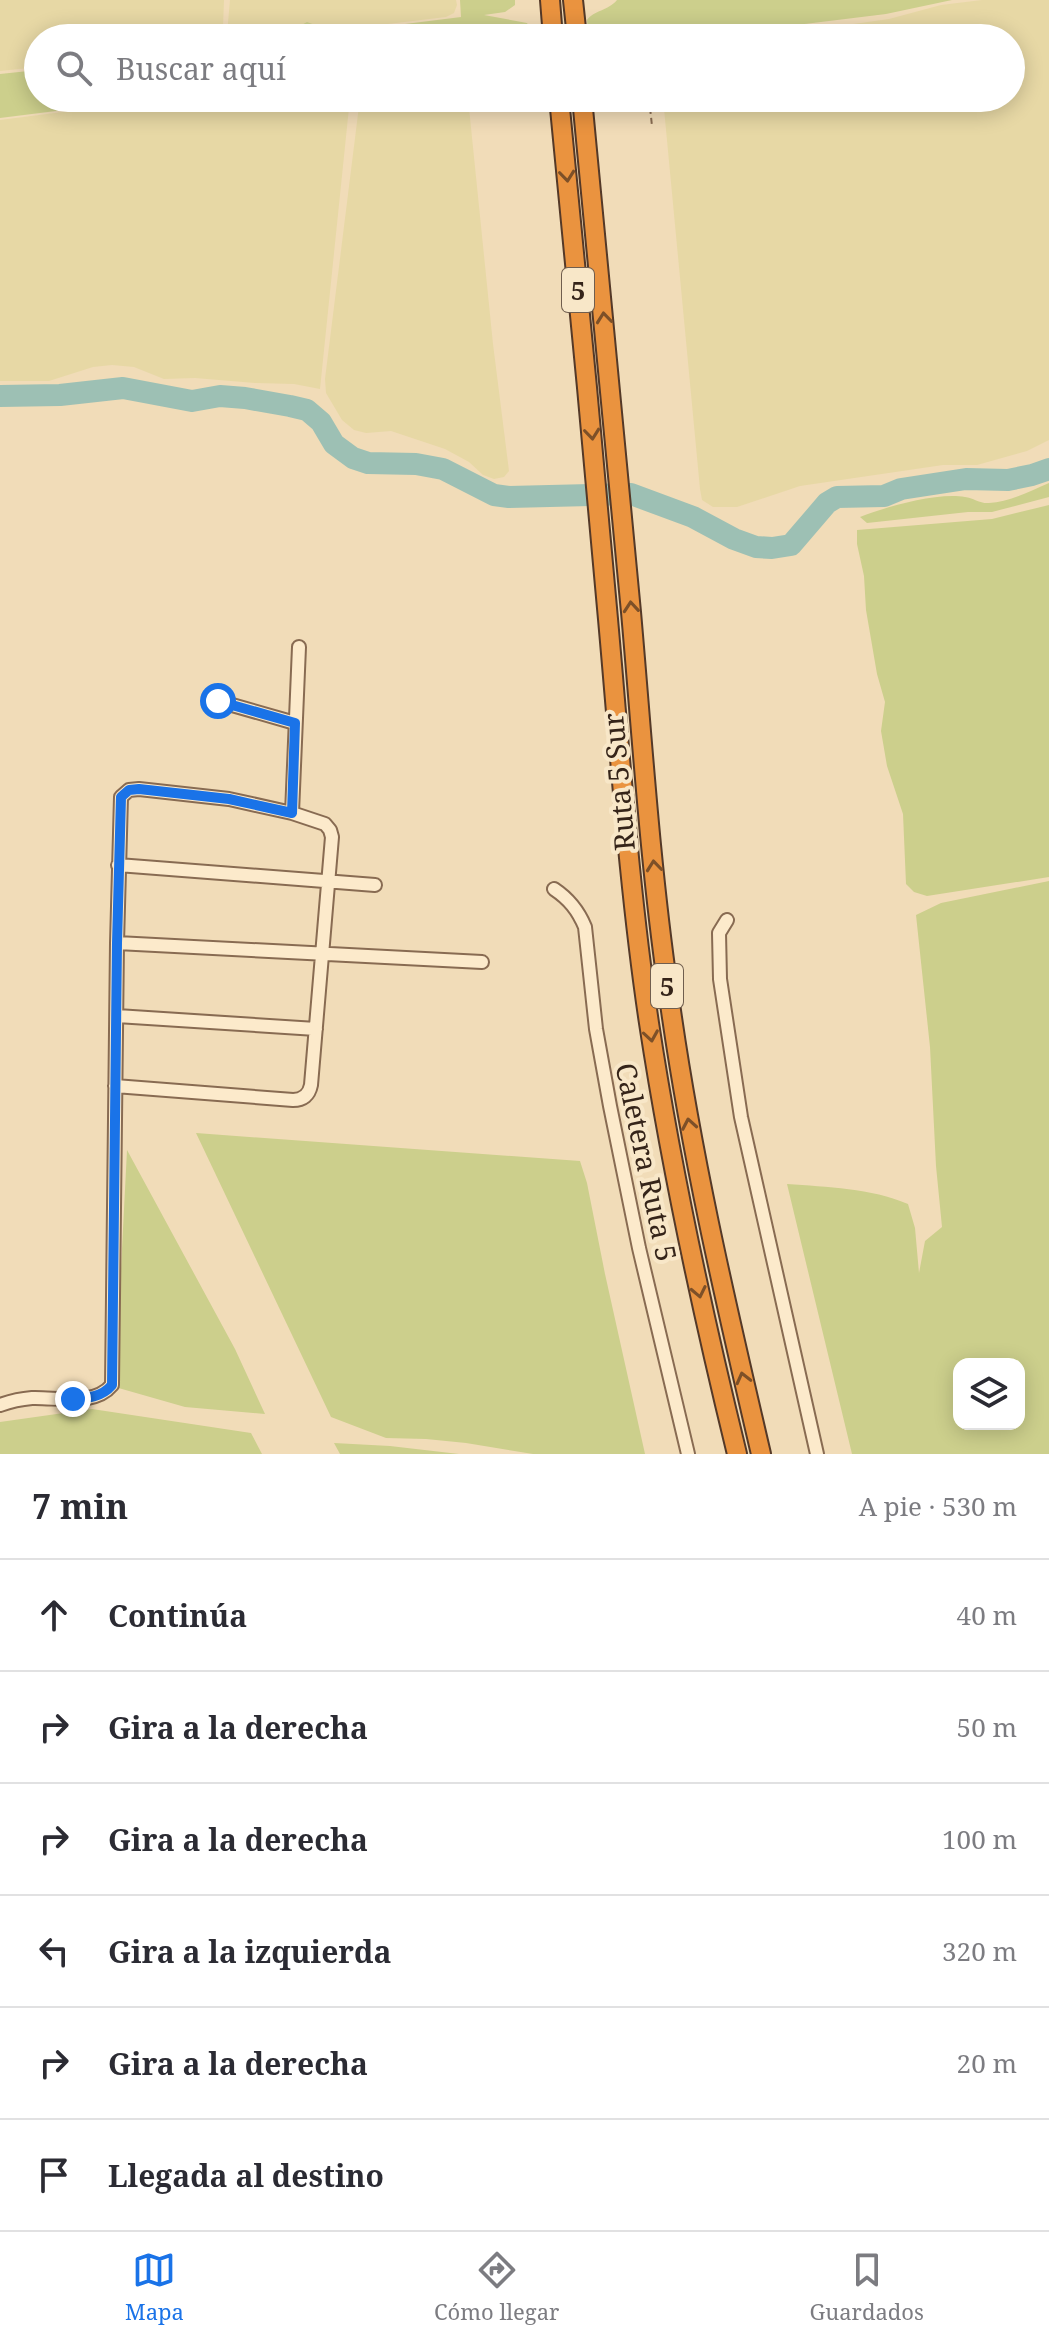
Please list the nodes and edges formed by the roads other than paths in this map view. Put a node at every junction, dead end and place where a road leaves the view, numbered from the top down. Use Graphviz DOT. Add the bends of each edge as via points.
graph roads {
  1 [pos="560,112"];
  2 [pos="583,112"];
  3 [pos="299,647"];
  4 [pos="218,701"];
  5 [pos="295,723"];
  6 [pos="292,813"];
  7 [pos="118,865"];
  8 [pos="329,881"];
  9 [pos="375,885"];
  10 [pos="554,889"];
  11 [pos="727,920"];
  12 [pos="117,943"];
  13 [pos="322,952"];
  14 [pos="482,962"];
  15 [pos="117,1016"];
  16 [pos="316,1029"];
  17 [pos="115,1086"];
  18 [pos="0,1405"];
  19 [pos="688,1454"];
  20 [pos="737,1454"];
  21 [pos="761,1454"];
  22 [pos="817,1454"];
  1 -- 20 [label="highway, Ruta 5 Sur / 5, one-way" via="649,1020 687,1235"];
  21 -- 2 [label="highway, Ruta 5 Sur / 5, one-way" via="708,1220 674,1033"];
  3 -- 5 [label="street"];
  4 -- 5 [label="street"];
  5 -- 6 [label="street"];
  6 -- 7 [label="street" via="217,798 129,790 120,801"];
  6 -- 8 [label="street" via="330,830"];
  7 -- 8 [label="street"];
  7 -- 12 [label="street"];
  8 -- 9 [label="street"];
  8 -- 13 [label="street"];
  10 -- 19 [label="street, Caletera Ruta 5" via="572,903 585,927 596,1029 619,1152"];
  11 -- 22 [label="street" via="719,933 720,979 741,1117"];
  12 -- 13 [label="street"];
  12 -- 15 [label="street"];
  13 -- 14 [label="street"];
  13 -- 16 [label="street"];
  15 -- 16 [label="street"];
  15 -- 17 [label="street"];
  16 -- 17 [label="street" via="311,1085 302,1099"];
  17 -- 18 [label="street" via="112,1385 94,1397 16,1399"];
}
